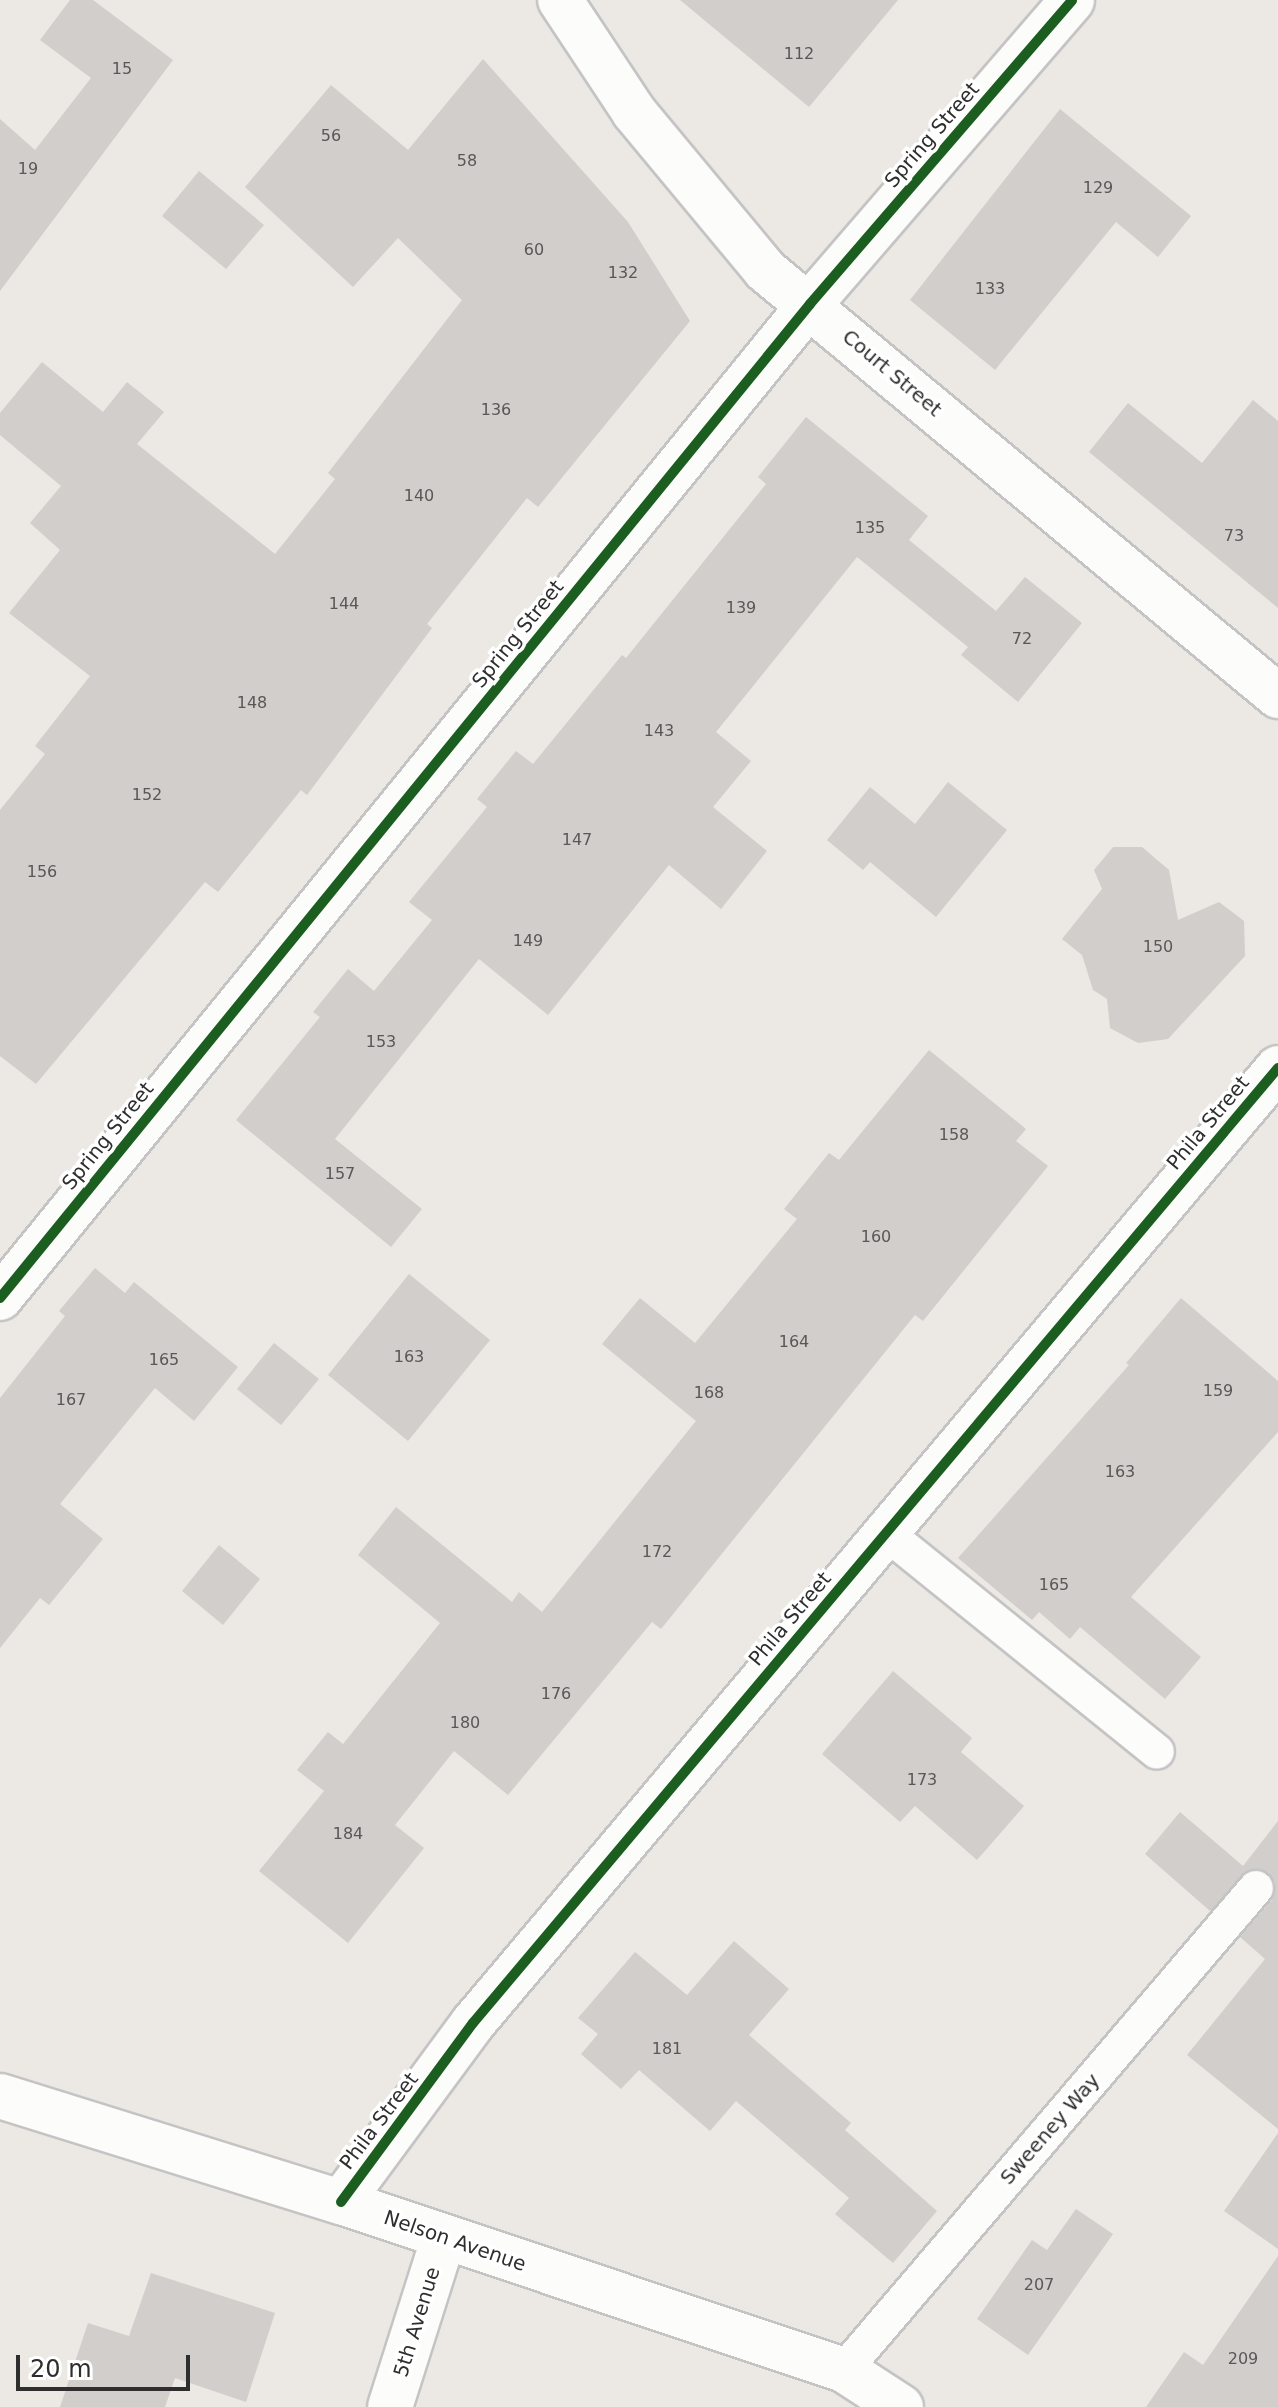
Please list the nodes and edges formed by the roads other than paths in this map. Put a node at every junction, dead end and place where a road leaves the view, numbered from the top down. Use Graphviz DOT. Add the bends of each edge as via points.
graph roads {
  1 [pos="560,0"];
  2 [pos="1072,0"];
  3 [pos="810,304"];
  4 [pos="1278,696"];
  5 [pos="1278,1068"];
  6 [pos="0,1298"];
  7 [pos="886,1533"];
  8 [pos="1157,1752"];
  9 [pos="1256,1888"];
  10 [pos="0,2096"];
  11 [pos="341,2202"];
  12 [pos="444,2237"];
  13 [pos="844,2370"];
  14 [pos="390,2407"];
  15 [pos="901,2407"];
  1 -- 3 [label="street, Court Street" via="644,125 765,270"];
  2 -- 3 [label="street, Spring Street"];
  3 -- 4 [label="street, Court Street"];
  3 -- 6 [label="street, Spring Street"];
  5 -- 7 [label="street, Phila Street"];
  7 -- 8 [label="lane"];
  7 -- 11 [label="street, Phila Street" via="473,2023"];
  9 -- 13 [label="lane, Sweeney Way"];
  10 -- 11 [label="street, Nelson Avenue"];
  11 -- 12 [label="street, Nelson Avenue"];
  12 -- 13 [label="street, Nelson Avenue"];
  12 -- 14 [label="street, 5th Avenue"];
  13 -- 15 [label="street, Nelson Avenue"];
}
